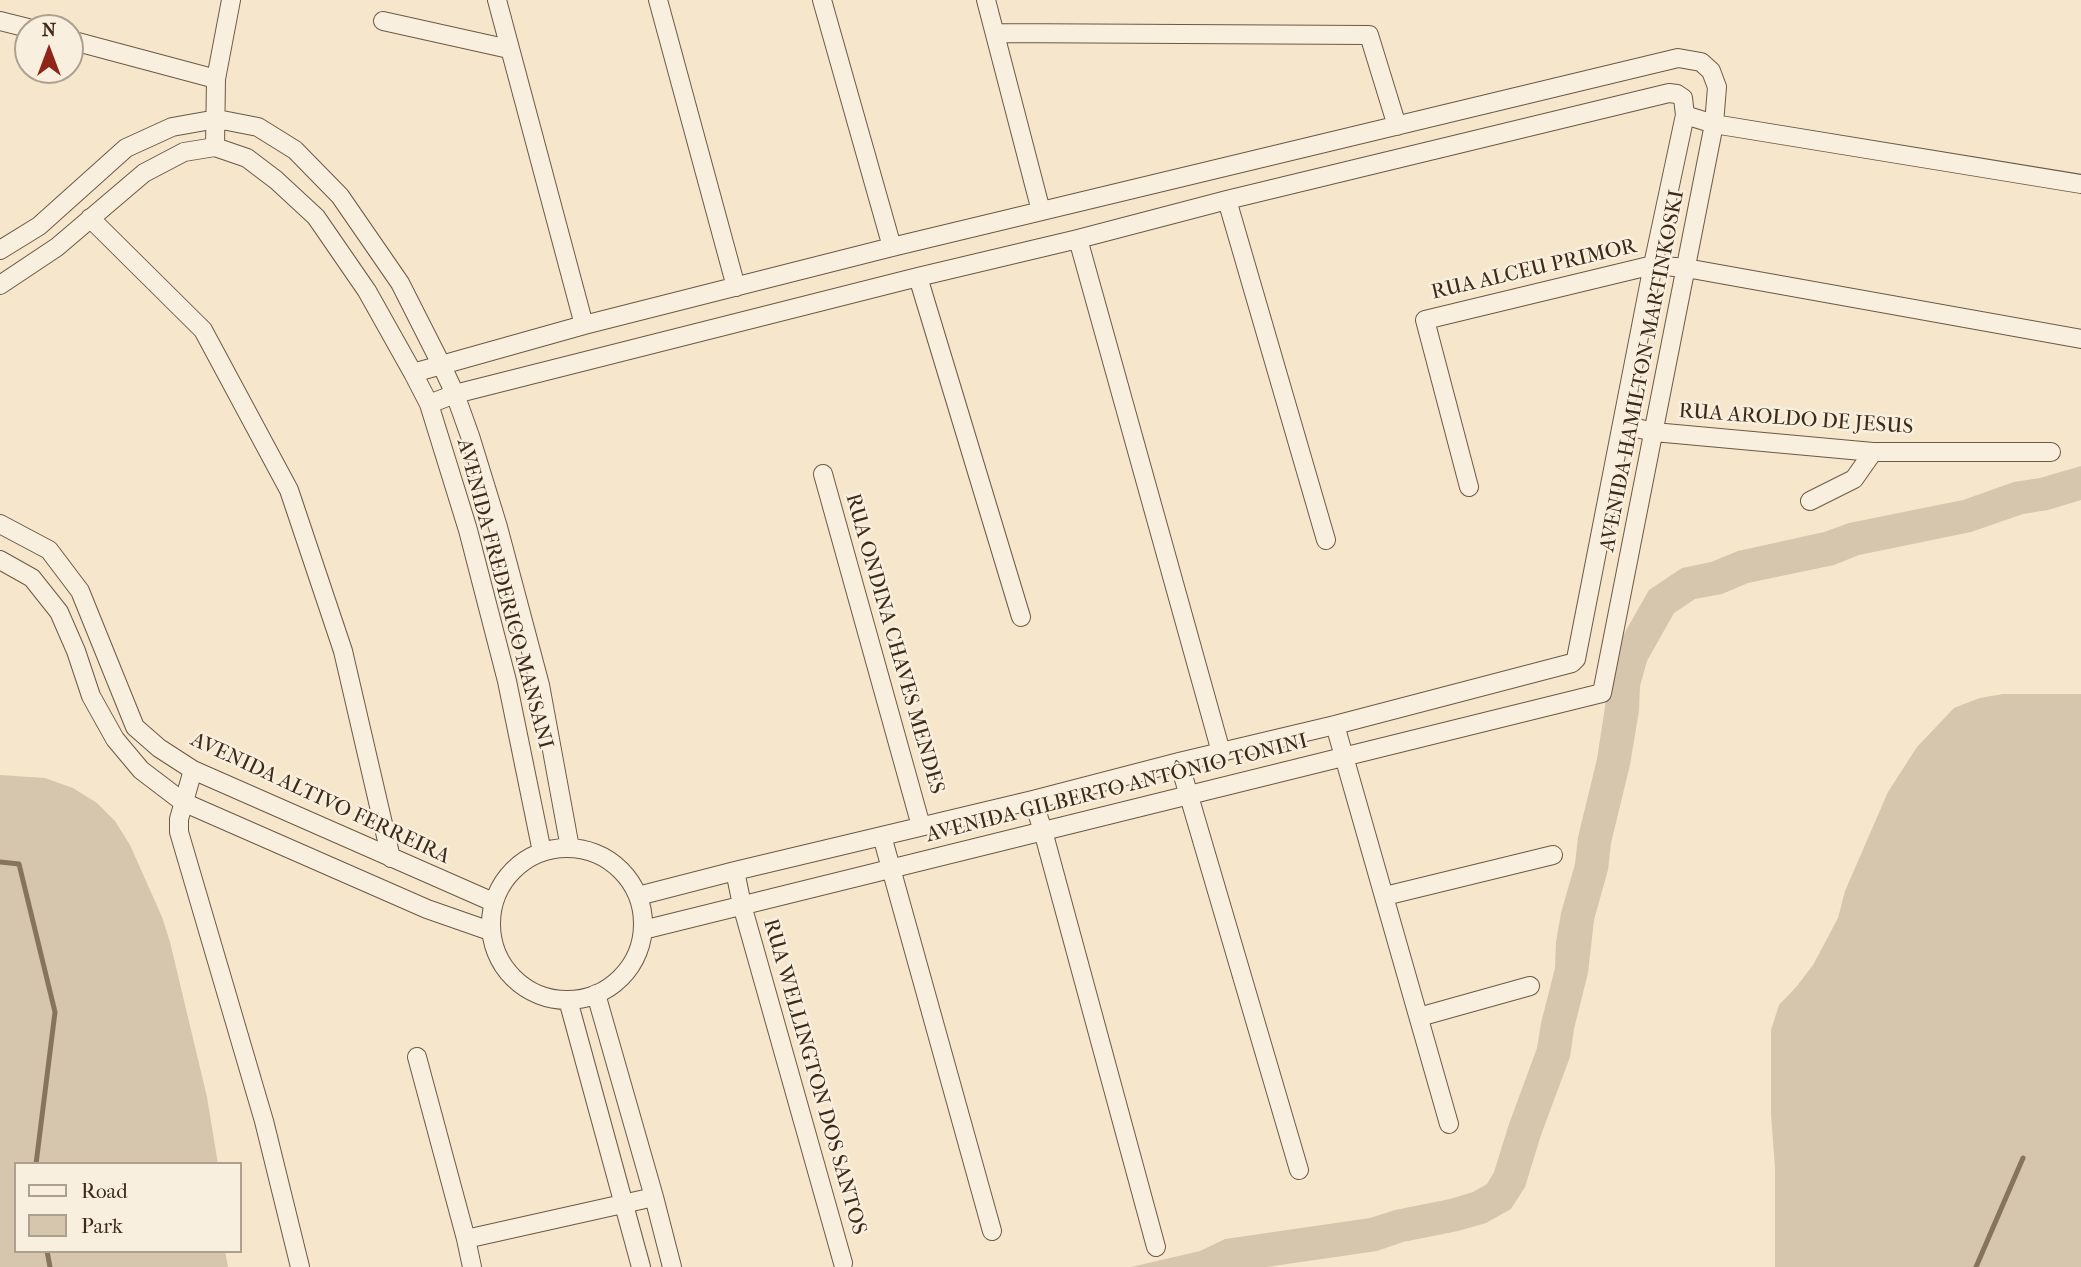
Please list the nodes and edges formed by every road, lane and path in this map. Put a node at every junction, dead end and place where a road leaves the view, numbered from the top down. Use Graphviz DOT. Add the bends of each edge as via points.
graph roads {
  1 [pos="231,0"];
  2 [pos="497,0"];
  3 [pos="658,0"];
  4 [pos="822,0"];
  5 [pos="986,0"];
  6 [pos="383,21"];
  7 [pos="996,33"];
  8 [pos="84,44"];
  9 [pos="509,49"];
  10 [pos="216,79"];
  11 [pos="1684,107"];
  12 [pos="216,119"];
  13 [pos="1714,124"];
  14 [pos="1398,125"];
  15 [pos="215,147"];
  16 [pos="2081,184"];
  17 [pos="1227,200"];
  18 [pos="1041,211"];
  19 [pos="90,218"];
  20 [pos="1078,239"];
  21 [pos="892,247"];
  22 [pos="0,250"];
  23 [pos="1653,265"];
  24 [pos="1686,268"];
  25 [pos="918,277"];
  26 [pos="0,285"];
  27 [pos="736,287"];
  28 [pos="584,325"];
  29 [pos="2081,339"];
  30 [pos="441,365"];
  31 [pos="413,373"];
  32 [pos="455,394"];
  33 [pos="429,404"];
  34 [pos="1623,425"];
  35 [pos="1654,432"];
  36 [pos="1873,452"];
  37 [pos="2051,452"];
  38 [pos="823,474"];
  39 [pos="1469,487"];
  40 [pos="1810,501"];
  41 [pos="0,524"];
  42 [pos="1326,540"];
  43 [pos="0,560"];
  44 [pos="1021,617"];
  45 [pos="1576,659"];
  46 [pos="1602,693"];
  47 [pos="1335,725"];
  48 [pos="1221,752"];
  49 [pos="1345,756"];
  50 [pos="1180,762"];
  51 [pos="193,770"];
  52 [pos="1191,795"];
  53 [pos="1033,800"];
  54 [pos="183,802"];
  55 [pos="922,826"];
  56 [pos="1043,831"];
  57 [pos="882,836"];
  58 [pos="570,848"];
  59 [pos="542,852"];
  60 [pos="1553,855"];
  61 [pos="391,858"];
  62 [pos="891,869"];
  63 [pos="735,871"];
  64 [pos="638,896"];
  65 [pos="1385,896"];
  66 [pos="493,902"];
  67 [pos="742,905"];
  68 [pos="643,930"];
  69 [pos="491,931"];
  70 [pos="1530,986"];
  71 [pos="596,995"];
  72 [pos="568,1000"];
  73 [pos="1419,1017"];
  74 [pos="417,1057"];
  75 [pos="1450,1124"];
  76 [pos="1299,1170"];
  77 [pos="654,1197"];
  78 [pos="625,1204"];
  79 [pos="992,1231"];
  80 [pos="466,1238"];
  81 [pos="1156,1247"];
  82 [pos="843,1263"];
  83 [pos="300,1267"];
  84 [pos="472,1267"];
  85 [pos="641,1267"];
  86 [pos="672,1267"];
  1 -- 10 [label="street"];
  2 -- 9 [label="street"];
  3 -- 27 [label="street"];
  4 -- 21 [label="street"];
  5 -- 7 [label="street"];
  6 -- 9 [label="street"];
  7 -- 14 [label="street" via="1369,35"];
  7 -- 18 [label="street"];
  8 -- 10 [label="street"];
  9 -- 28 [label="street"];
  10 -- 12 [label="street"];
  11 -- 13 [label="street"];
  11 -- 17 [label="street" via="1677,94 1669,93"];
  11 -- 23 [label="street, AVENIDA HAMILTON MARTINKOSKI"];
  12 -- 15 [label="street"];
  12 -- 22 [label="street, AVENIDA FREDERICO MANSANI" via="172,127 126,148 39,226"];
  12 -- 30 [label="street, AVENIDA FREDERICO MANSANI" via="258,127 295,150 340,196 400,283"];
  13 -- 14 [label="street, AVENIDA HAMILTON MARTINKOSKI" via="1717,87 1711,71 1701,62 1678,58"];
  13 -- 16 [label="street"];
  13 -- 24 [label="street, AVENIDA HAMILTON MARTINKOSKI"];
  14 -- 18 [label="street"];
  15 -- 19 [label="street" via="184,152 144,173"];
  15 -- 31 [label="street, AVENIDA FREDERICO MANSANI" via="247,158 316,217 367,291"];
  17 -- 20 [label="street"];
  17 -- 42 [label="street"];
  18 -- 21 [label="street"];
  19 -- 26 [label="street" via="57,247"];
  19 -- 61 [label="street" via="203,330 289,490 343,651"];
  20 -- 25 [label="street"];
  20 -- 48 [label="street"];
  21 -- 27 [label="street"];
  23 -- 24 [label="street, RUA ALCEU PRIMOR"];
  23 -- 34 [label="street, AVENIDA HAMILTON MARTINKOSKI"];
  23 -- 39 [label="street, RUA ALCEU PRIMOR" via="1425,320"];
  24 -- 29 [label="street, RUA ALCEU PRIMOR"];
  24 -- 35 [label="street, AVENIDA HAMILTON MARTINKOSKI"];
  25 -- 32 [label="street"];
  25 -- 44 [label="street"];
  27 -- 28 [label="street"];
  28 -- 30 [label="street"];
  30 -- 31 [label="street"];
  30 -- 32 [label="street, AVENIDA FREDERICO MANSANI"];
  31 -- 33 [label="street, AVENIDA FREDERICO MANSANI"];
  32 -- 33 [label="street"];
  32 -- 58 [label="street, AVENIDA FREDERICO MANSANI" via="498,527 540,685"];
  33 -- 59 [label="street, AVENIDA FREDERICO MANSANI" via="504,668"];
  34 -- 35 [label="street, RUA AROLDO DE JESUS"];
  34 -- 45 [label="street, AVENIDA HAMILTON MARTINKOSKI"];
  35 -- 36 [label="street, RUA AROLDO DE JESUS"];
  35 -- 46 [label="street, AVENIDA HAMILTON MARTINKOSKI"];
  36 -- 37 [label="street, RUA AROLDO DE JESUS"];
  36 -- 40 [label="street" via="1854,479"];
  38 -- 55 [label="street, RUA ONDINA CHAVES MENDES"];
  41 -- 51 [label="street, AVENIDA ALTIVO FERREIRA" via="49,550 80,591 135,727"];
  43 -- 54 [label="street" via="32,578 59,612 91,696 115,739 141,771"];
  45 -- 47 [label="street, AVENIDA GILBERTO ANTÔNIO TONINI" via="1567,666"];
  46 -- 49 [label="street, AVENIDA GILBERTO ANTÔNIO TONINI"];
  47 -- 48 [label="street, AVENIDA GILBERTO ANTÔNIO TONINI"];
  47 -- 49 [label="street"];
  48 -- 50 [label="street, AVENIDA GILBERTO ANTÔNIO TONINI"];
  49 -- 52 [label="street, AVENIDA GILBERTO ANTÔNIO TONINI"];
  49 -- 65 [label="street"];
  50 -- 52 [label="street"];
  50 -- 53 [label="street, AVENIDA GILBERTO ANTÔNIO TONINI"];
  51 -- 54 [label="street"];
  51 -- 61 [label="street, AVENIDA ALTIVO FERREIRA"];
  52 -- 56 [label="street, AVENIDA GILBERTO ANTÔNIO TONINI"];
  52 -- 76 [label="street"];
  53 -- 55 [label="street, AVENIDA GILBERTO ANTÔNIO TONINI"];
  53 -- 56 [label="street"];
  54 -- 69 [label="street" via="427,909"];
  54 -- 83 [label="street" via="179,832 264,1121"];
  55 -- 57 [label="street, AVENIDA GILBERTO ANTÔNIO TONINI"];
  56 -- 62 [label="street, AVENIDA GILBERTO ANTÔNIO TONINI"];
  56 -- 81 [label="street"];
  57 -- 62 [label="street"];
  57 -- 63 [label="street, AVENIDA GILBERTO ANTÔNIO TONINI"];
  58 -- 59 [label="street"];
  58 -- 64 [label="street" via="609,860 629,879"];
  59 -- 66 [label="street" via="507,877"];
  60 -- 65 [label="street"];
  61 -- 66 [label="street, AVENIDA ALTIVO FERREIRA"];
  62 -- 67 [label="street, AVENIDA GILBERTO ANTÔNIO TONINI"];
  62 -- 79 [label="street"];
  63 -- 64 [label="street, AVENIDA GILBERTO ANTÔNIO TONINI"];
  63 -- 67 [label="street, RUA WELLINGTON DOS SANTOS"];
  64 -- 68 [label="street"];
  65 -- 73 [label="street"];
  66 -- 69 [label="street"];
  67 -- 68 [label="street, AVENIDA GILBERTO ANTÔNIO TONINI"];
  67 -- 82 [label="street, RUA WELLINGTON DOS SANTOS"];
  68 -- 71 [label="street" via="629,969"];
  69 -- 72 [label="street" via="499,958 516,981 540,995"];
  70 -- 73 [label="street"];
  71 -- 72 [label="street"];
  71 -- 77 [label="street"];
  72 -- 78 [label="street"];
  73 -- 75 [label="street"];
  74 -- 80 [label="street"];
  77 -- 78 [label="street"];
  77 -- 86 [label="street"];
  78 -- 80 [label="street"];
  78 -- 85 [label="street"];
  80 -- 84 [label="street"];
}
